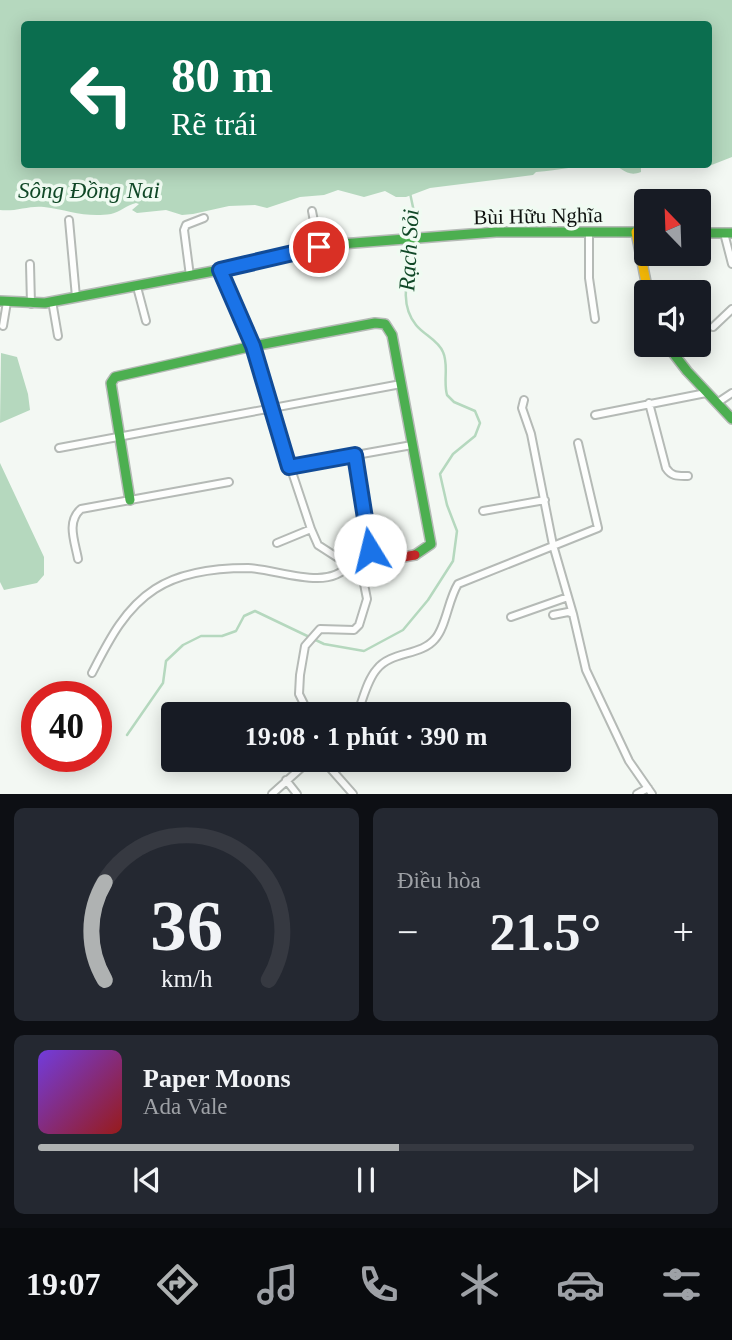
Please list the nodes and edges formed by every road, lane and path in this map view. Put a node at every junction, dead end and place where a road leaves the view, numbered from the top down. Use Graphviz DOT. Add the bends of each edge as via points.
graph roads {
  1 [pos="312,211"];
  2 [pos="204,218"];
  3 [pos="69,220"];
  4 [pos="589,232"];
  5 [pos="634,232"];
  6 [pos="728,233"];
  7 [pos="319,247"];
  8 [pos="30,264"];
  9 [pos="732,264"];
  10 [pos="220,270"];
  11 [pos="190,276"];
  12 [pos="137,287"];
  13 [pos="76,297"];
  14 [pos="52,301"];
  15 [pos="3,302"];
  16 [pos="31,304"];
  17 [pos="732,309"];
  18 [pos="596,319"];
  19 [pos="146,321"];
  20 [pos="3,326"];
  21 [pos="713,327"];
  22 [pos="58,336"];
  23 [pos="253,346"];
  24 [pos="677,357"];
  25 [pos="401,384"];
  26 [pos="706,393"];
  27 [pos="732,393"];
  28 [pos="524,400"];
  29 [pos="649,403"];
  30 [pos="717,403"];
  31 [pos="271,409"];
  32 [pos="595,415"];
  33 [pos="732,419"];
  34 [pos="118,437"];
  35 [pos="578,443"];
  36 [pos="412,445"];
  37 [pos="60,448"];
  38 [pos="355,455"];
  39 [pos="289,467"];
  40 [pos="688,476"];
  41 [pos="229,482"];
  42 [pos="130,500"];
  43 [pos="545,500"];
  44 [pos="483,511"];
  45 [pos="311,529"];
  46 [pos="277,542"];
  47 [pos="553,545"];
  48 [pos="78,559"];
  49 [pos="349,565"];
  50 [pos="386,577"];
  51 [pos="363,579"];
  52 [pos="568,597"];
  53 [pos="573,614"];
  54 [pos="553,615"];
  55 [pos="511,617"];
  56 [pos="92,673"];
  57 [pos="302,702"];
  58 [pos="362,702"];
  59 [pos="296,772"];
  60 [pos="334,772"];
  61 [pos="286,780"];
  62 [pos="650,791"];
  63 [pos="272,794"];
  64 [pos="297,794"];
  65 [pos="353,794"];
  66 [pos="637,794"];
  1 -- 7 [label="street"];
  2 -- 11 [label="street" via="184,230"];
  3 -- 13 [label="street"];
  4 -- 5 [label="main road, Bùi Hữu Nghĩa"];
  4 -- 7 [label="main road, Bùi Hữu Nghĩa" via="496,233"];
  4 -- 18 [label="street" via="589,278"];
  6 -- 9 [label="street"];
  7 -- 10 [label="main road, Bùi Hữu Nghĩa"];
  8 -- 16 [label="street"];
  10 -- 11 [label="main road, Bùi Hữu Nghĩa"];
  10 -- 23 [label="street"];
  11 -- 12 [label="main road, Bùi Hữu Nghĩa"];
  12 -- 13 [label="main road, Bùi Hữu Nghĩa"];
  12 -- 19 [label="street"];
  13 -- 14 [label="main road, Bùi Hữu Nghĩa"];
  14 -- 16 [label="main road, Bùi Hữu Nghĩa"];
  14 -- 22 [label="street"];
  15 -- 16 [label="main road, Bùi Hữu Nghĩa"];
  15 -- 20 [label="street"];
  17 -- 21 [label="street"];
  23 -- 25 [label="main road" via="385,324 392,335"];
  23 -- 31 [label="street"];
  23 -- 34 [label="main road" via="115,377 111,383"];
  24 -- 26 [label="main road"];
  25 -- 31 [label="street"];
  25 -- 36 [label="main road"];
  26 -- 29 [label="street"];
  26 -- 30 [label="main road"];
  27 -- 30 [label="street"];
  28 -- 43 [label="street" via="522,408"];
  29 -- 32 [label="street"];
  29 -- 40 [label="street" via="666,468 670,474"];
  30 -- 33 [label="main road"];
  31 -- 34 [label="street"];
  31 -- 39 [label="street"];
  34 -- 37 [label="street"];
  34 -- 42 [label="main road"];
  35 -- 47 [label="street" via="598,528"];
  36 -- 38 [label="street"];
  36 -- 38 [label="main road" via="431,544 420,554 380,561 374,557"];
  38 -- 39 [label="street"];
  39 -- 45 [label="street"];
  41 -- 42 [label="street"];
  42 -- 48 [label="street" via="77,512 72,524"];
  43 -- 44 [label="street"];
  43 -- 47 [label="street"];
  45 -- 46 [label="street"];
  45 -- 49 [label="street" via="318,545"];
  47 -- 52 [label="street"];
  47 -- 58 [label="street" via="458,584 434,641 376,669"];
  49 -- 51 [label="street"];
  49 -- 56 [label="street" via="329,578 247,568 184,575 156,588 131,611 118,625"];
  50 -- 51 [label="street"];
  51 -- 57 [label="street" via="367,599 359,625 343,631 324,628 314,632 305,646"];
  52 -- 53 [label="street"];
  52 -- 55 [label="street"];
  53 -- 54 [label="street"];
  53 -- 62 [label="street" via="586,670 629,761"];
  59 -- 61 [label="street"];
  60 -- 65 [label="street"];
  61 -- 63 [label="street"];
  61 -- 64 [label="street"];
  62 -- 66 [label="street"];
}
